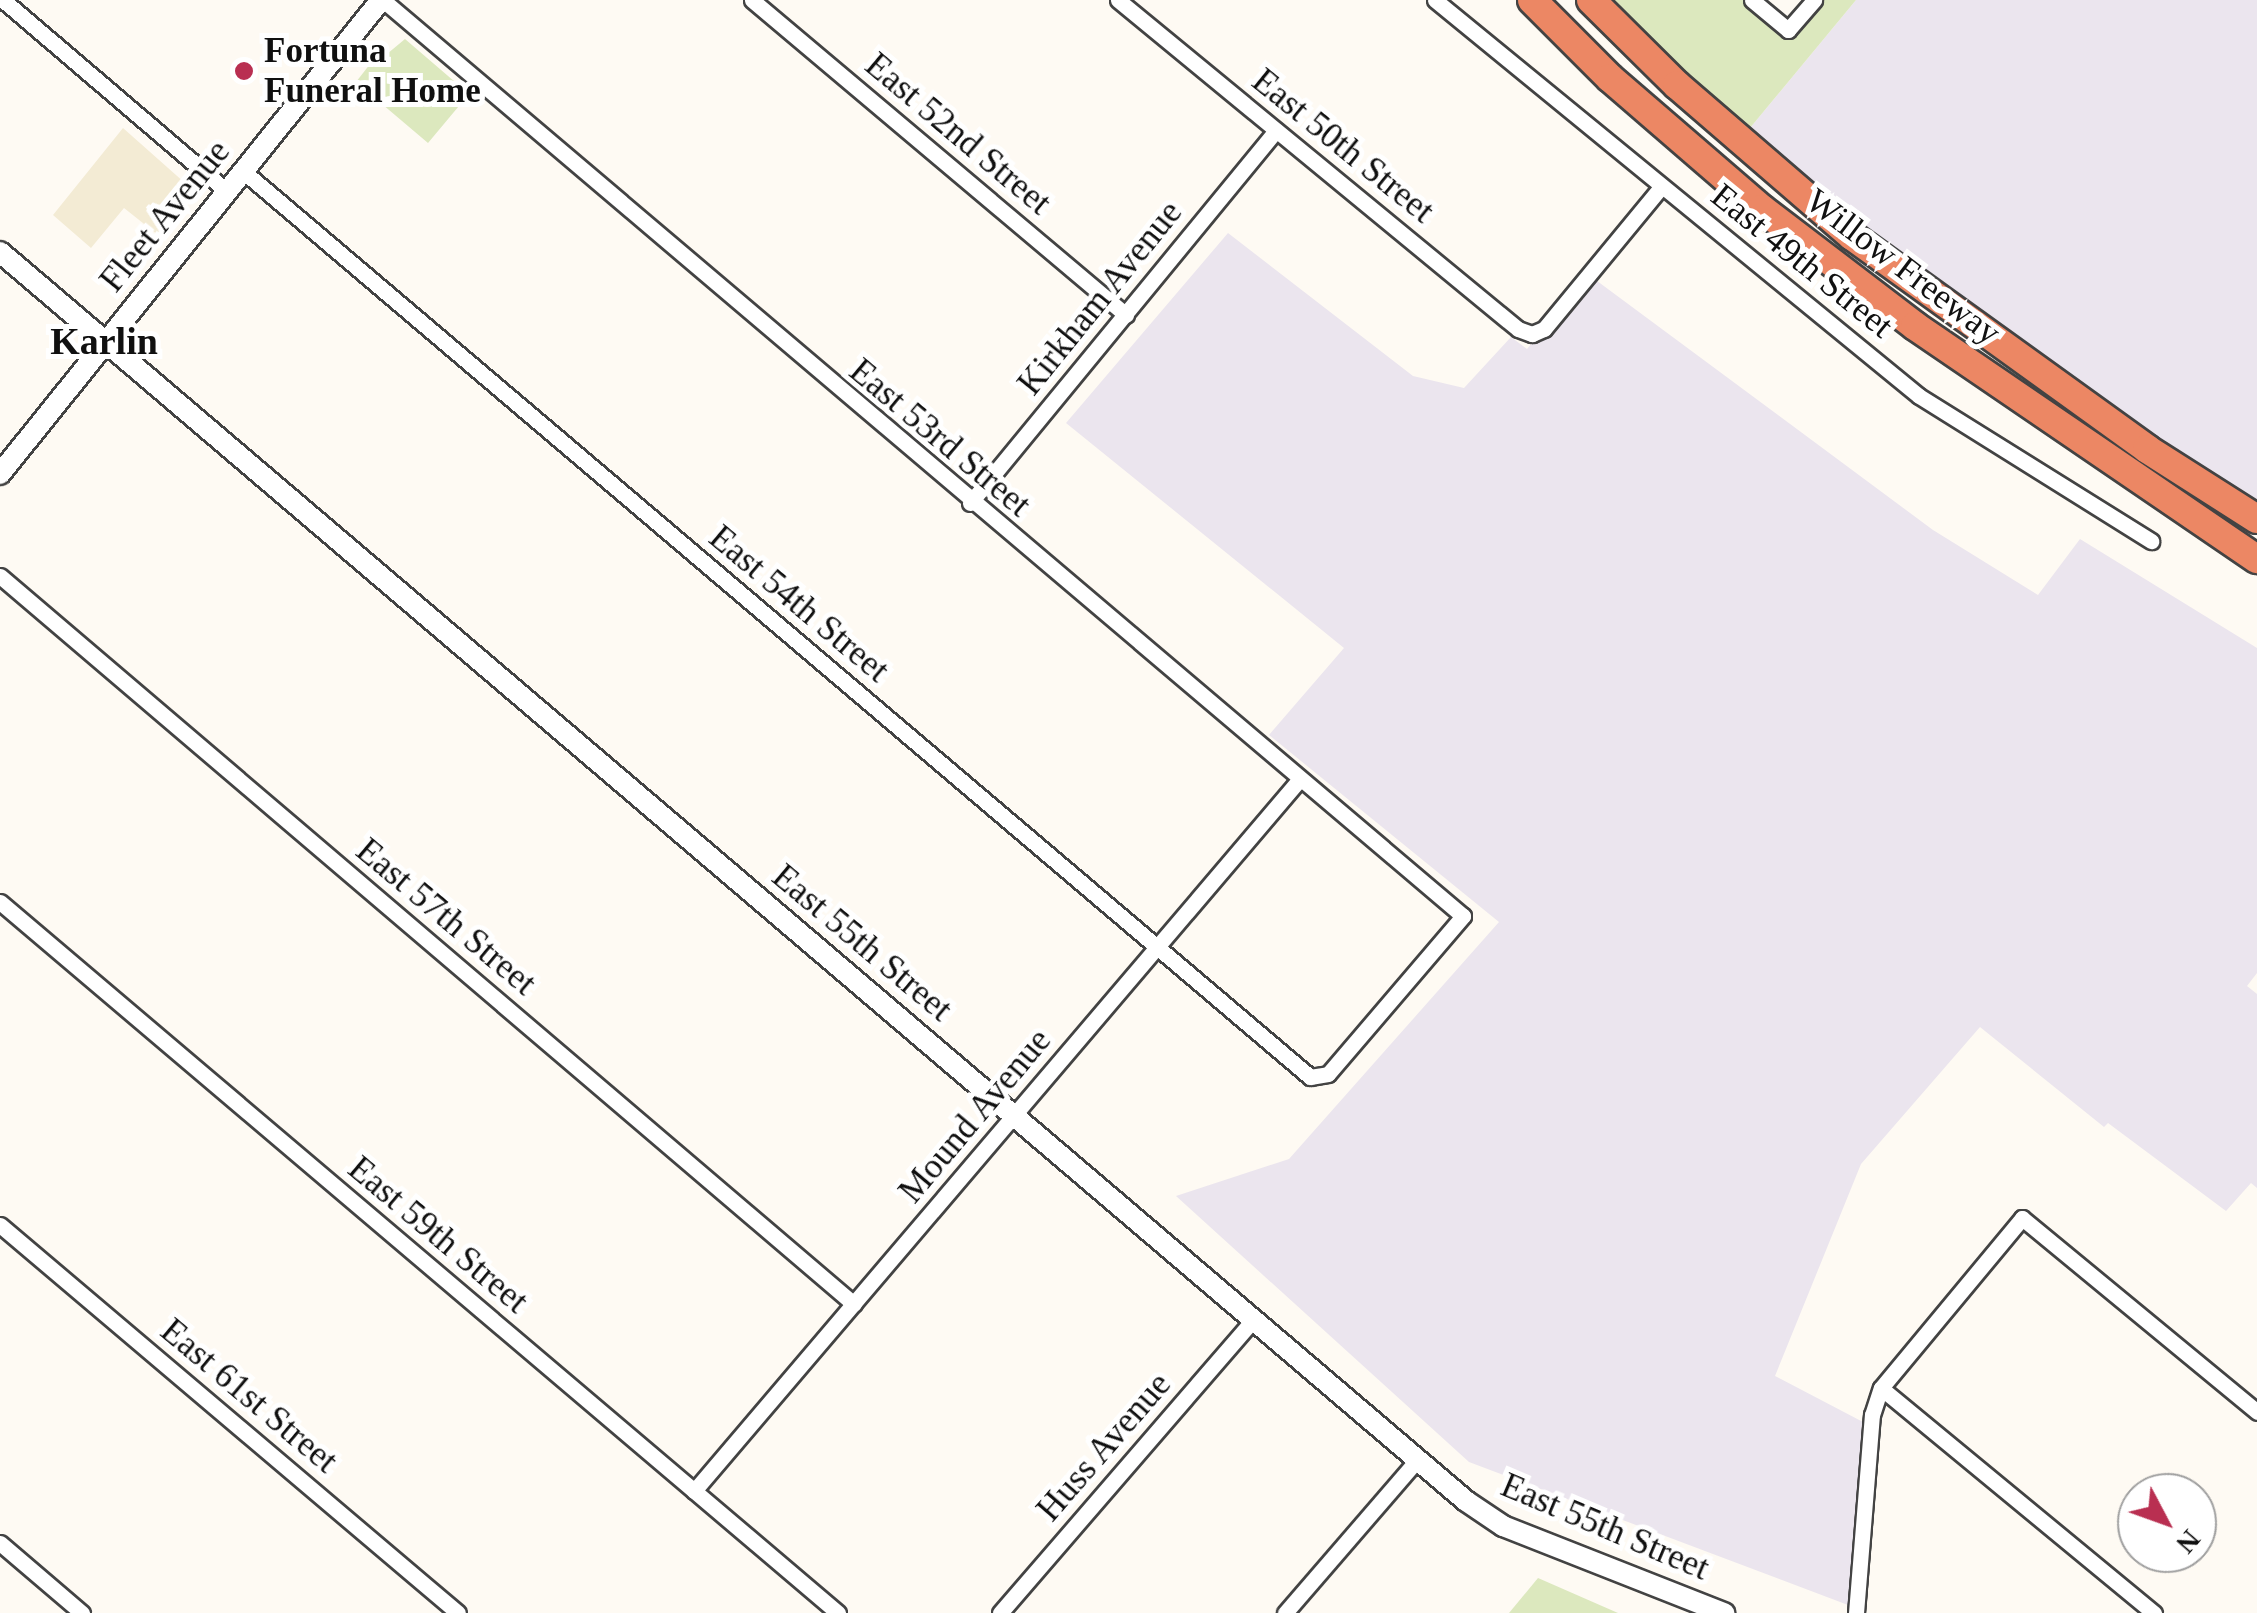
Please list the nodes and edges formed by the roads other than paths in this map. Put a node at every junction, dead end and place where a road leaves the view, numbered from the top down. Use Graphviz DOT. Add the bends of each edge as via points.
graph roads {
  1 [pos="3,0"];
  2 [pos="382,0"];
  3 [pos="752,0"];
  4 [pos="1118,0"];
  5 [pos="1436,0"];
  6 [pos="1532,0"];
  7 [pos="1752,0"];
  8 [pos="1814,0"];
  9 [pos="1596,4"];
  10 [pos="1276,130"];
  11 [pos="243,171"];
  12 [pos="1662,186"];
  13 [pos="227,191"];
  14 [pos="0,252"];
  15 [pos="1126,314"];
  16 [pos="104,342"];
  17 [pos="0,474"];
  18 [pos="970,503"];
  19 [pos="2257,519"];
  20 [pos="2151,541"];
  21 [pos="2257,559"];
  22 [pos="0,576"];
  23 [pos="1300,779"];
  24 [pos="0,902"];
  25 [pos="1157,948"];
  26 [pos="1319,1079"];
  27 [pos="1015,1117"];
  28 [pos="0,1225"];
  29 [pos="854,1304"];
  30 [pos="1253,1320"];
  31 [pos="1880,1388"];
  32 [pos="2257,1412"];
  33 [pos="1418,1460"];
  34 [pos="694,1491"];
  35 [pos="0,1543"];
  36 [pos="82,1613"];
  37 [pos="458,1613"];
  38 [pos="838,1613"];
  39 [pos="1000,1613"];
  40 [pos="1285,1613"];
  41 [pos="1724,1613"];
  42 [pos="1856,1613"];
  43 [pos="2154,1613"];
  1 -- 13 [label="street"];
  2 -- 11 [label="street, Fleet Avenue"];
  2 -- 18 [label="street, East 53rd Street"];
  3 -- 15 [label="street, East 52nd Street"];
  4 -- 10 [label="street, East 50th Street"];
  5 -- 12 [label="street, East 49th Street"];
  6 -- 21 [label="highway, Willow Freeway" via="1610,78 1762,209 1916,326"];
  7 -- 8 [label="street" via="1788,30"];
  9 -- 19 [label="highway, Willow Freeway" via="1677,86 1852,236 2147,449"];
  10 -- 12 [label="street, East 50th Street" via="1532,334 1544,329"];
  10 -- 15 [label="street, Kirkham Avenue"];
  11 -- 13 [label="street, Fleet Avenue"];
  11 -- 25 [label="street, East 54th Street"];
  12 -- 20 [label="street, East 49th Street" via="1919,396"];
  13 -- 16 [label="street, Fleet Avenue"];
  14 -- 16 [label="street, East 55th Street"];
  15 -- 18 [label="street, Kirkham Avenue"];
  16 -- 17 [label="street, Fleet Avenue"];
  16 -- 27 [label="street, East 55th Street"];
  18 -- 23 [label="street, East 53rd Street"];
  22 -- 29 [label="street, East 57th Street"];
  23 -- 25 [label="street, Mound Avenue"];
  23 -- 26 [label="street, East 53rd Street" via="1463,916"];
  24 -- 34 [label="street, East 59th Street"];
  25 -- 26 [label="street, East 54th Street"];
  25 -- 27 [label="street, Mound Avenue"];
  27 -- 29 [label="street, Mound Avenue"];
  27 -- 30 [label="street, East 55th Street"];
  28 -- 37 [label="street, East 61st Street"];
  29 -- 34 [label="street, Mound Avenue"];
  30 -- 33 [label="street, East 55th Street"];
  30 -- 39 [label="street, Huss Avenue"];
  31 -- 32 [label="street" via="2022,1218"];
  31 -- 42 [label="street"];
  31 -- 43 [label="street"];
  33 -- 40 [label="street"];
  33 -- 41 [label="street, East 55th Street" via="1503,1526"];
  34 -- 38 [label="street, East 59th Street"];
  35 -- 36 [label="street"];
}
